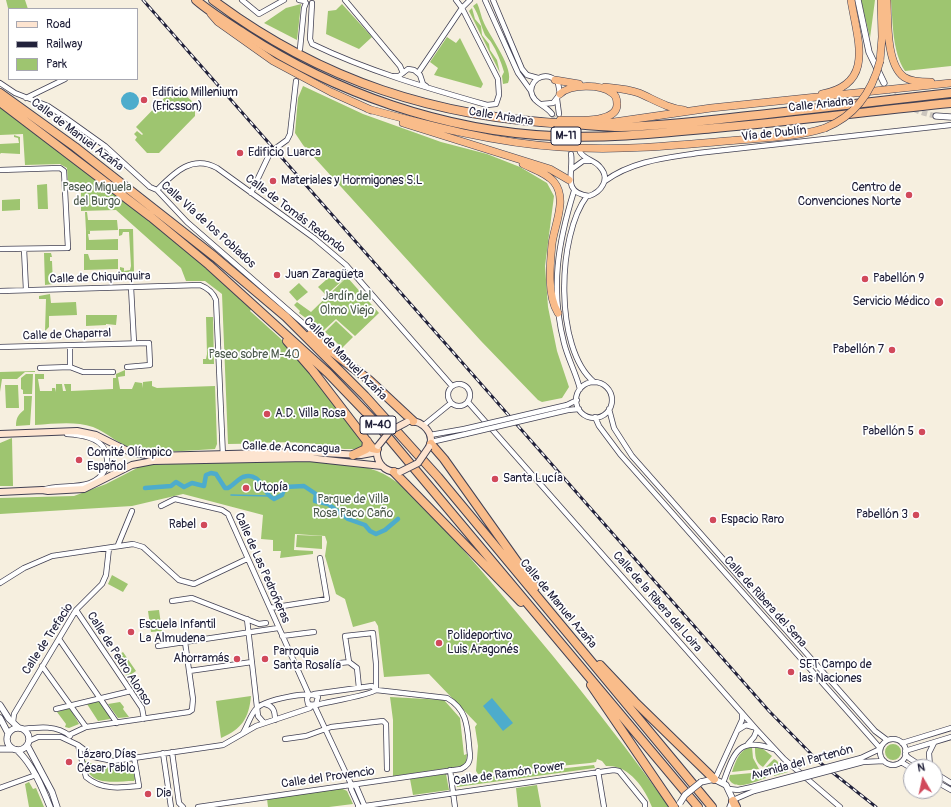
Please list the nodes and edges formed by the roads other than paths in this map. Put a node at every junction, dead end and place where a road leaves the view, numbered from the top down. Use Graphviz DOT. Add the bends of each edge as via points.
graph roads {
  1 [pos="196,0"];
  2 [pos="213,0"];
  3 [pos="242,0"];
  4 [pos="284,0"];
  5 [pos="299,0"];
  6 [pos="345,0"];
  7 [pos="456,0"];
  8 [pos="470,0"];
  9 [pos="485,0"];
  10 [pos="493,0"];
  11 [pos="851,0"];
  12 [pos="858,0"];
  13 [pos="881,0"];
  14 [pos="887,0"];
  15 [pos="305,1"];
  16 [pos="314,1"];
  17 [pos="273,2"];
  18 [pos="462,8"];
  19 [pos="207,9"];
  20 [pos="300,49"];
  21 [pos="423,65"];
  22 [pos="407,71"];
  23 [pos="419,74"];
  24 [pos="388,75"];
  25 [pos="538,78"];
  26 [pos="63,80"];
  27 [pos="556,80"];
  28 [pos="296,81"];
  29 [pos="951,82"];
  30 [pos="0,83"];
  31 [pos="884,83"];
  32 [pos="431,89"];
  33 [pos="531,91"];
  34 [pos="0,93"];
  35 [pos="951,93"];
  36 [pos="558,97"];
  37 [pos="26,98"];
  38 [pos="0,102"];
  39 [pos="768,102"];
  40 [pos="951,102"];
  41 [pos="542,104"];
  42 [pos="368,109"];
  43 [pos="702,110"];
  44 [pos="552,114"];
  45 [pos="559,114"];
  46 [pos="936,116"];
  47 [pos="489,117"];
  48 [pos="951,117"];
  49 [pos="588,125"];
  50 [pos="951,125"];
  51 [pos="276,148"];
  52 [pos="580,152"];
  53 [pos="270,153"];
  54 [pos="501,153"];
  55 [pos="571,154"];
  56 [pos="590,161"];
  57 [pos="572,169"];
  58 [pos="0,170"];
  59 [pos="569,180"];
  60 [pos="605,180"];
  61 [pos="157,190"];
  62 [pos="574,191"];
  63 [pos="251,193"];
  64 [pos="587,196"];
  65 [pos="0,249"];
  66 [pos="24,249"];
  67 [pos="131,287"];
  68 [pos="26,290"];
  69 [pos="0,291"];
  70 [pos="558,313"];
  71 [pos="286,317"];
  72 [pos="275,324"];
  73 [pos="134,344"];
  74 [pos="70,345"];
  75 [pos="0,347"];
  76 [pos="70,367"];
  77 [pos="127,367"];
  78 [pos="40,368"];
  79 [pos="113,372"];
  80 [pos="369,380"];
  81 [pos="594,382"];
  82 [pos="452,386"];
  83 [pos="580,389"];
  84 [pos="576,400"];
  85 [pos="468,402"];
  86 [pos="451,403"];
  87 [pos="568,408"];
  88 [pos="580,409"];
  89 [pos="610,409"];
  90 [pos="595,418"];
  91 [pos="410,421"];
  92 [pos="424,425"];
  93 [pos="52,432"];
  94 [pos="465,432"];
  95 [pos="0,434"];
  96 [pos="430,435"];
  97 [pos="367,441"];
  98 [pos="430,444"];
  99 [pos="377,449"];
  100 [pos="353,455"];
  101 [pos="222,456"];
  102 [pos="382,466"];
  103 [pos="634,469"];
  104 [pos="397,472"];
  105 [pos="659,486"];
  106 [pos="42,490"];
  107 [pos="0,492"];
  108 [pos="161,506"];
  109 [pos="132,511"];
  110 [pos="118,545"];
  111 [pos="109,548"];
  112 [pos="320,558"];
  113 [pos="247,559"];
  114 [pos="0,583"];
  115 [pos="172,601"];
  116 [pos="270,608"];
  117 [pos="76,610"];
  118 [pos="247,619"];
  119 [pos="266,623"];
  120 [pos="545,623"];
  121 [pos="278,628"];
  122 [pos="248,632"];
  123 [pos="314,632"];
  124 [pos="567,633"];
  125 [pos="282,636"];
  126 [pos="59,639"];
  127 [pos="185,642"];
  128 [pos="158,646"];
  129 [pos="252,662"];
  130 [pos="348,662"];
  131 [pos="340,663"];
  132 [pos="42,666"];
  133 [pos="189,671"];
  134 [pos="360,688"];
  135 [pos="376,690"];
  136 [pos="131,691"];
  137 [pos="311,695"];
  138 [pos="100,699"];
  139 [pos="265,704"];
  140 [pos="0,705"];
  141 [pos="314,705"];
  142 [pos="72,706"];
  143 [pos="257,708"];
  144 [pos="56,709"];
  145 [pos="742,713"];
  146 [pos="0,718"];
  147 [pos="144,719"];
  148 [pos="275,720"];
  149 [pos="13,722"];
  150 [pos="117,723"];
  151 [pos="264,723"];
  152 [pos="86,727"];
  153 [pos="21,728"];
  154 [pos="951,728"];
  155 [pos="326,729"];
  156 [pos="756,729"];
  157 [pos="736,733"];
  158 [pos="242,734"];
  159 [pos="7,735"];
  160 [pos="69,735"];
  161 [pos="951,736"];
  162 [pos="285,739"];
  163 [pos="0,740"];
  164 [pos="887,740"];
  165 [pos="935,742"];
  166 [pos="28,743"];
  167 [pos="902,743"];
  168 [pos="748,744"];
  169 [pos="78,745"];
  170 [pos="83,748"];
  171 [pos="0,749"];
  172 [pos="15,749"];
  173 [pos="775,749"];
  174 [pos="880,749"];
  175 [pos="172,752"];
  176 [pos="163,753"];
  177 [pos="905,753"];
  178 [pos="134,757"];
  179 [pos="911,759"];
  180 [pos="929,759"];
  181 [pos="862,760"];
  182 [pos="884,761"];
  183 [pos="901,762"];
  184 [pos="387,769"];
  185 [pos="450,770"];
  186 [pos="598,771"];
  187 [pos="36,775"];
  188 [pos="712,779"];
  189 [pos="723,783"];
  190 [pos="351,784"];
  191 [pos="0,788"];
  192 [pos="729,789"];
  193 [pos="753,789"];
  194 [pos="454,793"];
  195 [pos="733,804"];
  196 [pos="677,806"];
  197 [pos="50,807"];
  198 [pos="57,807"];
  199 [pos="171,807"];
  200 [pos="183,807"];
  201 [pos="198,807"];
  202 [pos="359,807"];
  203 [pos="365,807"];
  204 [pos="456,807"];
  205 [pos="604,807"];
  206 [pos="645,807"];
  207 [pos="698,807"];
  208 [pos="712,807"];
  209 [pos="840,807"];
  1 -- 19 [label="highway, Calle Ariadna / M-11"];
  2 -- 47 [label="highway, Calle Ariadna / M-11" via="234,16 291,50 352,80 419,102"];
  3 -- 17 [label="street" via="259,14"];
  4 -- 17 [label="street"];
  5 -- 15 [label="street"];
  6 -- 22 [label="street"];
  7 -- 18 [label="street"];
  8 -- 18 [label="street"];
  9 -- 33 [label="street" via="518,74"];
  10 -- 25 [label="street" via="522,69 528,75"];
  11 -- 39 [label="highway" via="859,56 852,81 829,93"];
  12 -- 31 [label="street" via="869,52"];
  13 -- 42 [label="highway, bridge" via="880,61 873,84 862,101 846,116 825,128 800,134 678,146 560,148 481,137"];
  14 -- 29 [label="highway" via="891,52 899,71 904,77 919,82"];
  15 -- 16 [label="street"];
  15 -- 20 [label="street"];
  16 -- 24 [label="street" via="310,39 312,44"];
  18 -- 21 [label="street"];
  18 -- 32 [label="street" via="499,84 498,102 487,105"];
  19 -- 40 [label="highway, Calle Ariadna / M-11" via="270,50 315,74 363,95 415,112 520,133 582,137 649,134"];
  19 -- 42 [label="highway" via="218,22 273,61"];
  21 -- 22 [label="street"];
  21 -- 23 [label="street"];
  22 -- 23 [label="street"];
  22 -- 24 [label="street" via="399,76"];
  23 -- 32 [label="street" via="423,84"];
  24 -- 32 [label="street"];
  25 -- 27 [label="street" via="547,76"];
  25 -- 33 [label="street" via="533,82"];
  26 -- 37 [label="street"];
  27 -- 36 [label="street" via="560,88"];
  27 -- 43 [label="highway" via="620,88 639,93 673,108"];
  28 -- 51 [label="street" via="290,134"];
  29 -- 39 [label="highway"];
  30 -- 37 [label="street, Calle Vía de los Poblados"];
  33 -- 41 [label="street" via="534,100"];
  34 -- 71 [label="highway, Calle de Manuel Azaña / M-40" via="118,180"];
  35 -- 49 [label="highway, Calle Ariadna / M-11" via="651,125"];
  36 -- 41 [label="street" via="551,104"];
  36 -- 45 [label="street"];
  36 -- 47 [label="highway" via="564,90 574,87 601,88 615,96 617,107 611,115 590,120"];
  37 -- 61 [label="street, Calle Vía de los Poblados" via="48,106 78,126 150,187"];
  38 -- 72 [label="highway, Calle de Manuel Azaña / M-40" via="151,217 209,264"];
  39 -- 43 [label="highway"];
  41 -- 44 [label="street"];
  42 -- 54 [label="highway" via="391,119"];
  43 -- 49 [label="highway"];
  46 -- 48 [label="street"];
  47 -- 49 [label="highway, Calle Ariadna / M-11" via="538,123"];
  50 -- 60 [label="street, Vía de Dublín" via="675,156 626,168"];
  52 -- 56 [label="street"];
  53 -- 63 [label="street"];
  54 -- 59 [label="highway" via="550,169"];
  54 -- 70 [label="highway" via="546,176 555,183 559,192 560,202 552,245 551,267 552,295"];
  55 -- 57 [label="street"];
  56 -- 57 [label="street" via="583,161"];
  56 -- 60 [label="street" via="601,168"];
  57 -- 59 [label="street"];
  58 -- 66 [label="street" via="60,168 64,171 68,248"];
  59 -- 62 [label="street"];
  60 -- 64 [label="street" via="601,189"];
  61 -- 63 [label="street, Calle de Tomás Redondo" via="178,170 191,164 203,163 217,168"];
  61 -- 80 [label="street, Calle Vía de los Poblados" via="187,222"];
  62 -- 64 [label="street"];
  62 -- 70 [label="street" via="560,241 557,271"];
  63 -- 82 [label="street, Calle de Tomás Redondo" via="314,238 346,266"];
  64 -- 81 [label="street" via="577,210 570,231 564,294 574,348 584,371"];
  65 -- 66 [label="street"];
  66 -- 68 [label="street"];
  67 -- 68 [label="street, Calle de Chiquinquira"];
  67 -- 73 [label="street"];
  67 -- 101 [label="street, Calle de Chiquinquira" via="200,285 210,290 216,300"];
  68 -- 69 [label="street, Calle de Chiquinquira"];
  70 -- 83 [label="street" via="565,345"];
  71 -- 80 [label="highway"];
  71 -- 124 [label="highway, Calle de Manuel Azaña / M-40" via="401,435"];
  72 -- 97 [label="highway"];
  72 -- 120 [label="highway, Calle de Manuel Azaña / M-40" via="328,373 377,424"];
  73 -- 74 [label="street, Calle de Chaparral"];
  73 -- 77 [label="street, Calle de Chaparral" via="149,343 150,365"];
  74 -- 75 [label="street, Calle de Chaparral"];
  74 -- 76 [label="street"];
  76 -- 78 [label="street"];
  76 -- 79 [label="street" via="83,372"];
  80 -- 91 [label="highway"];
  81 -- 83 [label="street"];
  81 -- 89 [label="street" via="609,390 612,400"];
  82 -- 85 [label="street" via="462,384 467,388 470,393"];
  82 -- 86 [label="street" via="448,394"];
  83 -- 84 [label="street"];
  84 -- 87 [label="street"];
  84 -- 88 [label="street"];
  85 -- 86 [label="street" via="459,406"];
  85 -- 145 [label="street, Calle de la Ribera del Loira"];
  86 -- 92 [label="street"];
  87 -- 88 [label="street"];
  87 -- 94 [label="street, bridge"];
  88 -- 90 [label="street"];
  89 -- 90 [label="street"];
  89 -- 105 [label="street, Calle de Ribera del Sena" via="612,424 624,445"];
  90 -- 103 [label="street, Calle de Ribera del Sena" via="609,440"];
  91 -- 92 [label="main road" via="418,421"];
  91 -- 99 [label="main road, bridge" via="390,431"];
  92 -- 96 [label="main road"];
  93 -- 95 [label="main road, Calle de Aconcagua"];
  93 -- 101 [label="main road, Calle de Aconcagua" via="77,431 96,435 130,452 152,456"];
  93 -- 106 [label="street" via="79,435 97,441 105,450 107,465 104,473 92,482 81,486"];
  94 -- 96 [label="street"];
  94 -- 98 [label="street"];
  96 -- 98 [label="main road"];
  97 -- 99 [label="highway" via="372,448"];
  97 -- 100 [label="highway" via="366,449"];
  98 -- 104 [label="main road, bridge" via="418,463"];
  98 -- 124 [label="highway" via="444,459"];
  99 -- 100 [label="main road, Calle de Aconcagua"];
  99 -- 102 [label="main road" via="378,460"];
  100 -- 101 [label="main road, Calle de Aconcagua" via="305,452"];
  101 -- 102 [label="main road, Calle de Aconcagua" via="325,458"];
  101 -- 106 [label="main road, Calle de Aconcagua" via="142,462 84,489 48,492"];
  102 -- 104 [label="main road"];
  103 -- 105 [label="street, Calle de Ribera del Sena" via="653,487"];
  103 -- 174 [label="street, Calle de Ribera del Sena"];
  104 -- 120 [label="highway" via="521,602"];
  105 -- 164 [label="street, Calle de Ribera del Sena" via="875,731"];
  106 -- 107 [label="main road, Calle de Aconcagua"];
  108 -- 113 [label="street, Calle de Las Pedroñeras" via="175,499 222,510 228,514"];
  109 -- 110 [label="street"];
  110 -- 111 [label="street"];
  110 -- 113 [label="street" via="133,544 143,547 179,580 194,584"];
  111 -- 114 [label="street" via="65,553 40,560"];
  111 -- 117 [label="street, Calle de Trefacio" via="106,575 102,584"];
  112 -- 116 [label="street" via="327,600"];
  113 -- 116 [label="street, Calle de Las Pedroñeras"];
  115 -- 118 [label="street" via="192,598"];
  116 -- 121 [label="street, Calle de Las Pedroñeras"];
  117 -- 126 [label="street, Calle de Trefacio"];
  117 -- 136 [label="street, Calle de Pedro Alonso"];
  118 -- 119 [label="street" via="259,624"];
  118 -- 122 [label="street"];
  120 -- 196 [label="highway"];
  120 -- 207 [label="highway, Calle de Manuel Azaña / M-40"];
  121 -- 122 [label="street"];
  121 -- 125 [label="street, Calle de Las Pedroñeras"];
  122 -- 127 [label="street"];
  122 -- 129 [label="street"];
  123 -- 125 [label="street"];
  124 -- 188 [label="highway"];
  124 -- 208 [label="highway, Calle de Manuel Azaña / M-40"];
  125 -- 137 [label="street, Calle de Las Pedroñeras"];
  126 -- 132 [label="street, Calle de Trefacio"];
  126 -- 138 [label="street"];
  127 -- 128 [label="street"];
  127 -- 133 [label="street"];
  129 -- 133 [label="street"];
  129 -- 143 [label="street"];
  130 -- 131 [label="street"];
  130 -- 134 [label="street" via="357,668"];
  130 -- 135 [label="street" via="345,636 372,633"];
  132 -- 142 [label="street"];
  132 -- 149 [label="street, Calle de Trefacio" via="14,714"];
  133 -- 147 [label="street" via="194,706 192,710"];
  134 -- 135 [label="street" via="372,686"];
  134 -- 137 [label="street"];
  135 -- 141 [label="street" via="372,694"];
  135 -- 185 [label="street, Calle del Provencio" via="447,698 453,701 465,716 470,761 467,766"];
  136 -- 138 [label="street"];
  136 -- 147 [label="street, Calle de Pedro Alonso" via="142,708"];
  137 -- 139 [label="street" via="280,698"];
  137 -- 141 [label="street" via="318,699"];
  137 -- 141 [label="street, Calle de Las Pedroñeras" via="307,702"];
  138 -- 142 [label="street"];
  138 -- 150 [label="street"];
  139 -- 143 [label="street"];
  139 -- 148 [label="street" via="274,709"];
  140 -- 149 [label="street"];
  141 -- 148 [label="street"];
  141 -- 155 [label="street"];
  142 -- 144 [label="street"];
  142 -- 152 [label="street"];
  143 -- 151 [label="street" via="258,716"];
  143 -- 158 [label="street"];
  145 -- 156 [label="street, Calle de la Ribera del Loira"];
  145 -- 157 [label="street" via="742,720"];
  146 -- 159 [label="street"];
  147 -- 150 [label="street"];
  148 -- 151 [label="street"];
  149 -- 153 [label="street"];
  150 -- 152 [label="street"];
  151 -- 158 [label="street"];
  152 -- 160 [label="street"];
  153 -- 159 [label="street" via="14,728"];
  153 -- 160 [label="street" via="53,728"];
  153 -- 166 [label="street" via="27,733"];
  154 -- 167 [label="street"];
  155 -- 162 [label="street" via="306,736"];
  155 -- 184 [label="street" via="383,721 386,724"];
  155 -- 190 [label="street"];
  156 -- 157 [label="street" via="746,725"];
  156 -- 168 [label="street"];
  156 -- 173 [label="street, Calle de la Ribera del Loira"];
  157 -- 188 [label="street"];
  158 -- 175 [label="street" via="223,745"];
  159 -- 163 [label="street"];
  159 -- 172 [label="street" via="8,744"];
  160 -- 170 [label="street"];
  161 -- 165 [label="street"];
  164 -- 167 [label="street" via="895,739"];
  164 -- 174 [label="street"];
  165 -- 177 [label="street"];
  165 -- 180 [label="street" via="928,753"];
  166 -- 169 [label="street" via="38,737 54,736 68,739"];
  166 -- 172 [label="street" via="22,749"];
  166 -- 198 [label="street"];
  167 -- 177 [label="street"];
  168 -- 173 [label="street" via="761,744"];
  168 -- 189 [label="street" via="737,749"];
  169 -- 170 [label="street"];
  169 -- 178 [label="street" via="86,777 99,786 139,786"];
  170 -- 178 [label="street" via="94,757 106,760"];
  171 -- 172 [label="street"];
  172 -- 187 [label="street"];
  173 -- 209 [label="street, Calle de la Ribera del Loira"];
  174 -- 181 [label="street, Avenida del Partenón"];
  174 -- 182 [label="street"];
  175 -- 176 [label="street"];
  175 -- 200 [label="street" via="179,803"];
  176 -- 178 [label="street"];
  176 -- 199 [label="street"];
  177 -- 179 [label="street"];
  177 -- 183 [label="street"];
  181 -- 182 [label="street, Avenida del Partenón"];
  181 -- 193 [label="street, Avenida del Partenón, bridge"];
  182 -- 183 [label="street" via="894,764"];
  185 -- 190 [label="street, Calle del Provencio"];
  185 -- 194 [label="street"];
  186 -- 194 [label="street, Calle de Ramón Power"];
  186 -- 205 [label="street"];
  186 -- 206 [label="street, Calle de Ramón Power" via="619,771"];
  187 -- 191 [label="street"];
  187 -- 197 [label="street"];
  188 -- 189 [label="street"];
  188 -- 196 [label="street, bridge" via="692,788"];
  189 -- 192 [label="street"];
  190 -- 201 [label="street, Calle del Provencio"];
  190 -- 202 [label="street"];
  190 -- 203 [label="street" via="356,786"];
  192 -- 193 [label="street, Avenida del Partenón"];
  192 -- 195 [label="street"];
  193 -- 195 [label="street, Avenida del Partenón"];
  194 -- 203 [label="street, Calle de Ramón Power"];
  194 -- 204 [label="street"];
  202 -- 203 [label="street, Calle de Ramón Power"];
}
